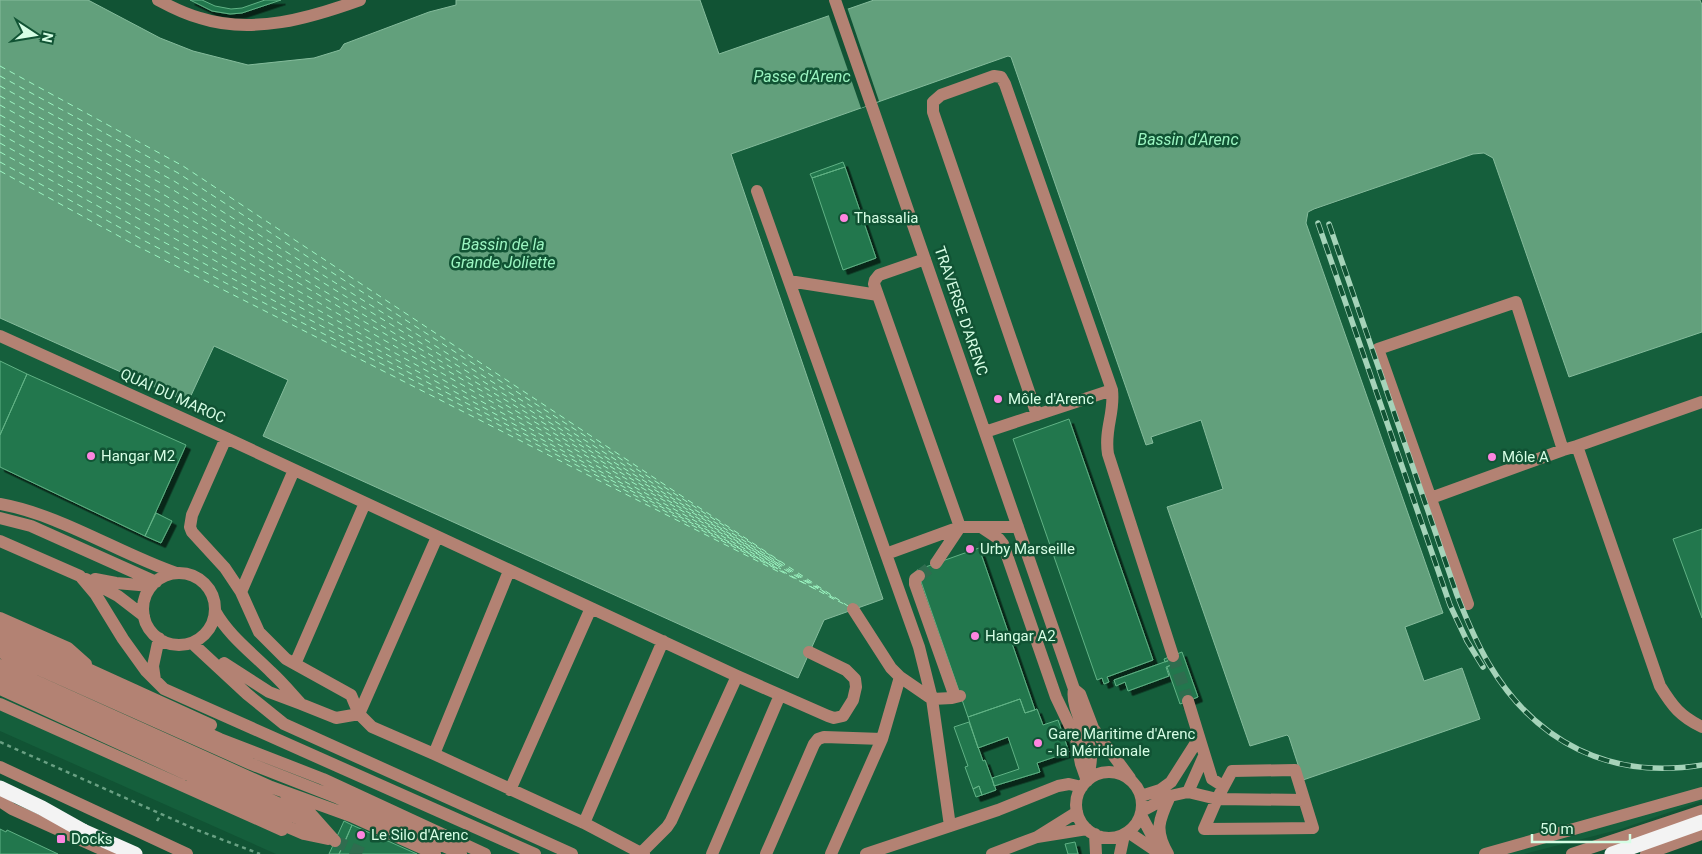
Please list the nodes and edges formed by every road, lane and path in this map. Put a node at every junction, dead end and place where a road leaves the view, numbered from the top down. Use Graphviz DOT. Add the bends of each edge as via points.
graph roads {
  1 [pos="158,0"];
  2 [pos="360,0"];
  3 [pos="835,0"];
  4 [pos="757,191"];
  5 [pos="925,259"];
  6 [pos="789,281"];
  7 [pos="878,295"];
  8 [pos="0,336"];
  9 [pos="1112,390"];
  10 [pos="1702,402"];
  11 [pos="1037,415"];
  12 [pos="985,432"];
  13 [pos="226,438"];
  14 [pos="1577,446"];
  15 [pos="1563,450"];
  16 [pos="294,470"];
  17 [pos="1430,498"];
  18 [pos="365,503"];
  19 [pos="0,504"];
  20 [pos="0,518"];
  21 [pos="960,527"];
  22 [pos="981,527"];
  23 [pos="1018,527"];
  24 [pos="437,536"];
  25 [pos="0,541"];
  26 [pos="886,554"];
  27 [pos="936,564"];
  28 [pos="509,571"];
  29 [pos="176,573"];
  30 [pos="80,576"];
  31 [pos="919,576"];
  32 [pos="154,584"];
  33 [pos="241,592"];
  34 [pos="1468,604"];
  35 [pos="591,608"];
  36 [pos="853,609"];
  37 [pos="215,611"];
  38 [pos="144,616"];
  39 [pos="0,618"];
  40 [pos="0,624"];
  41 [pos="0,628"];
  42 [pos="0,635"];
  43 [pos="159,638"];
  44 [pos="0,640"];
  45 [pos="664,641"];
  46 [pos="192,643"];
  47 [pos="0,646"];
  48 [pos="0,652"];
  49 [pos="809,652"];
  50 [pos="1173,656"];
  51 [pos="0,657"];
  52 [pos="295,664"];
  53 [pos="0,665"];
  54 [pos="0,672"];
  55 [pos="95,672"];
  56 [pos="737,676"];
  57 [pos="0,677"];
  58 [pos="900,677"];
  59 [pos="155,680"];
  60 [pos="0,683"];
  61 [pos="0,689"];
  62 [pos="1074,689"];
  63 [pos="780,695"];
  64 [pos="0,696"];
  65 [pos="932,699"];
  66 [pos="1188,701"];
  67 [pos="0,704"];
  68 [pos="300,704"];
  69 [pos="1076,708"];
  70 [pos="359,714"];
  71 [pos="1090,722"];
  72 [pos="1702,727"];
  73 [pos="1199,738"];
  74 [pos="882,739"];
  75 [pos="0,742"];
  76 [pos="434,754"];
  77 [pos="1204,756"];
  78 [pos="284,764"];
  79 [pos="0,767"];
  80 [pos="0,779"];
  81 [pos="24,779"];
  82 [pos="1131,780"];
  83 [pos="1084,784"];
  84 [pos="1223,786"];
  85 [pos="0,788"];
  86 [pos="510,790"];
  87 [pos="1188,792"];
  88 [pos="1702,793"];
  89 [pos="0,796"];
  90 [pos="1141,796"];
  91 [pos="1170,796"];
  92 [pos="338,798"];
  93 [pos="1216,799"];
  94 [pos="1304,800"];
  95 [pos="0,801"];
  96 [pos="6,808"];
  97 [pos="1702,811"];
  98 [pos="1077,812"];
  99 [pos="1141,813"];
  100 [pos="160,814"];
  101 [pos="112,820"];
  102 [pos="157,821"];
  103 [pos="1702,822"];
  104 [pos="584,823"];
  105 [pos="950,826"];
  106 [pos="83,831"];
  107 [pos="1091,832"];
  108 [pos="1126,834"];
  109 [pos="1702,834"];
  110 [pos="1036,837"];
  111 [pos="335,841"];
  112 [pos="98,851"];
  113 [pos="112,854"];
  114 [pos="135,854"];
  115 [pos="187,854"];
  116 [pos="260,854"];
  117 [pos="435,854"];
  118 [pos="461,854"];
  119 [pos="485,854"];
  120 [pos="535,854"];
  121 [pos="572,854"];
  122 [pos="643,854"];
  123 [pos="712,854"];
  124 [pos="766,854"];
  125 [pos="832,854"];
  126 [pos="866,854"];
  127 [pos="992,854"];
  128 [pos="1096,854"];
  129 [pos="1120,854"];
  130 [pos="1161,854"];
  131 [pos="1168,854"];
  132 [pos="1485,854"];
  133 [pos="1572,854"];
  134 [pos="1612,854"];
  135 [pos="1646,854"];
  1 -- 2 [label="street" via="199,18 250,26 314,15"];
  3 -- 5 [label="street, TRAVERSE D'ARENC"];
  4 -- 6 [label="street"];
  5 -- 7 [label="street" via="878,275 874,284"];
  5 -- 12 [label="street, TRAVERSE D'ARENC"];
  6 -- 7 [label="street"];
  6 -- 26 [label="street"];
  7 -- 21 [label="street"];
  8 -- 13 [label="street, QUAI DU MAROC"];
  9 -- 11 [label="street"];
  9 -- 11 [label="street" via="1005,84 998,76 990,77 941,95 933,102 933,112"];
  9 -- 50 [label="street" via="1113,404 1106,433 1108,454"];
  10 -- 14 [label="street"];
  11 -- 12 [label="street"];
  12 -- 23 [label="street, TRAVERSE D'ARENC"];
  13 -- 16 [label="street"];
  13 -- 33 [label="street, QUAI DU MAROC" via="192,515 190,527"];
  14 -- 15 [label="street"];
  14 -- 72 [label="street" via="1660,686 1673,708"];
  15 -- 17 [label="street"];
  15 -- 17 [label="street" via="1516,302 1378,349"];
  16 -- 18 [label="street"];
  16 -- 33 [label="street"];
  17 -- 34 [label="street"];
  18 -- 24 [label="street"];
  18 -- 52 [label="street"];
  19 -- 29 [label="street" via="51,519"];
  20 -- 32 [label="street" via="31,526"];
  21 -- 22 [label="street"];
  21 -- 26 [label="street"];
  21 -- 27 [label="street"];
  22 -- 23 [label="street"];
  22 -- 83 [label="street" via="1003,544 1056,697 1076,739"];
  23 -- 62 [label="street, TRAVERSE D'ARENC"];
  24 -- 28 [label="street"];
  24 -- 70 [label="street"];
  25 -- 30 [label="street"];
  26 -- 65 [label="street" via="919,647"];
  28 -- 35 [label="street"];
  28 -- 76 [label="street"];
  29 -- 32 [label="street"];
  29 -- 37 [label="street" via="196,577 204,583 211,591"];
  30 -- 32 [label="street" via="116,584"];
  30 -- 38 [label="street" via="118,596"];
  30 -- 59 [label="street" via="96,595 123,640"];
  31 -- 65 [label="street" via="915,584 958,697"];
  32 -- 38 [label="street" via="144,600"];
  33 -- 52 [label="street, QUAI DU MAROC" via="259,632"];
  35 -- 45 [label="street"];
  35 -- 86 [label="street"];
  36 -- 58 [label="street"];
  37 -- 46 [label="street" via="208,630"];
  37 -- 68 [label="street" via="234,638"];
  38 -- 43 [label="street" via="149,628"];
  39 -- 55 [label="street" via="68,648"];
  40 -- 55 [label="street" via="74,658"];
  41 -- 55 [label="street"];
  42 -- 78 [label="street"];
  43 -- 46 [label="street" via="169,644"];
  43 -- 59 [label="street" via="153,666"];
  44 -- 78 [label="street"];
  45 -- 56 [label="street"];
  45 -- 104 [label="street"];
  46 -- 68 [label="street" via="269,692"];
  46 -- 121 [label="street" via="284,724"];
  47 -- 92 [label="street"];
  48 -- 92 [label="street" via="251,764"];
  49 -- 63 [label="street" via="846,670 855,679 856,690 845,714 828,716"];
  51 -- 92 [label="street" via="265,776"];
  52 -- 70 [label="street, QUAI DU MAROC" via="350,695"];
  53 -- 117 [label="street" via="271,787 351,816"];
  54 -- 111 [label="street" via="300,807 311,814"];
  55 -- 78 [label="street" via="223,731"];
  56 -- 63 [label="street"];
  56 -- 122 [label="street" via="671,821"];
  57 -- 111 [label="street" via="307,816"];
  58 -- 65 [label="street"];
  58 -- 74 [label="street"];
  59 -- 120 [label="street" via="164,689"];
  60 -- 111 [label="street" via="311,824"];
  61 -- 111 [label="street"];
  62 -- 69 [label="street, TRAVERSE D'ARENC" via="1072,697"];
  62 -- 71 [label="street, TRAVERSE D'ARENC" via="1080,694"];
  63 -- 123 [label="street"];
  64 -- 111 [label="street" via="297,832"];
  65 -- 105 [label="street"];
  66 -- 73 [label="street"];
  67 -- 111 [label="street" via="298,838"];
  68 -- 70 [label="street" via="336,718"];
  69 -- 71 [label="street"];
  69 -- 83 [label="street, TRAVERSE D'ARENC" via="1091,757"];
  70 -- 76 [label="street, QUAI DU MAROC" via="372,727"];
  71 -- 82 [label="street, TRAVERSE D'ARENC"];
  73 -- 77 [label="street"];
  73 -- 90 [label="street" via="1171,782 1160,790"];
  74 -- 124 [label="street" via="818,739"];
  74 -- 125 [label="street"];
  75 -- 100 [label="path"];
  76 -- 86 [label="street, QUAI DU MAROC"];
  77 -- 84 [label="street" via="1212,779"];
  77 -- 87 [label="street"];
  78 -- 119 [label="street"];
  79 -- 81 [label="street"];
  80 -- 81 [label="street"];
  81 -- 101 [label="street"];
  82 -- 83 [label="street" via="1114,772 1104,772"];
  82 -- 90 [label="street"];
  83 -- 98 [label="street" via="1078,794"];
  83 -- 105 [label="street" via="1058,786"];
  84 -- 93 [label="street"];
  84 -- 94 [label="street" via="1232,771 1295,770"];
  85 -- 106 [label="highway"];
  86 -- 104 [label="street, QUAI DU MAROC"];
  87 -- 91 [label="street"];
  87 -- 93 [label="street"];
  88 -- 132 [label="street"];
  89 -- 106 [label="highway"];
  90 -- 99 [label="street"];
  91 -- 99 [label="street"];
  91 -- 131 [label="street" via="1159,820 1158,831"];
  92 -- 118 [label="street"];
  93 -- 94 [label="street"];
  93 -- 94 [label="street" via="1204,829 1313,828"];
  95 -- 96 [label="street"];
  96 -- 112 [label="street"];
  97 -- 133 [label="street"];
  98 -- 107 [label="street"];
  98 -- 110 [label="street"];
  99 -- 108 [label="street" via="1136,825"];
  99 -- 130 [label="street"];
  100 -- 102 [label="path"];
  100 -- 116 [label="path"];
  101 -- 112 [label="street"];
  101 -- 115 [label="street"];
  103 -- 134 [label="highway"];
  104 -- 122 [label="street, QUAI DU MAROC"];
  105 -- 126 [label="street"];
  106 -- 114 [label="highway, bridge"];
  107 -- 108 [label="street" via="1104,838"];
  107 -- 110 [label="street"];
  107 -- 128 [label="street"];
  108 -- 129 [label="street"];
  108 -- 130 [label="street"];
  109 -- 135 [label="street"];
  110 -- 127 [label="street"];
  112 -- 113 [label="street"];
}
